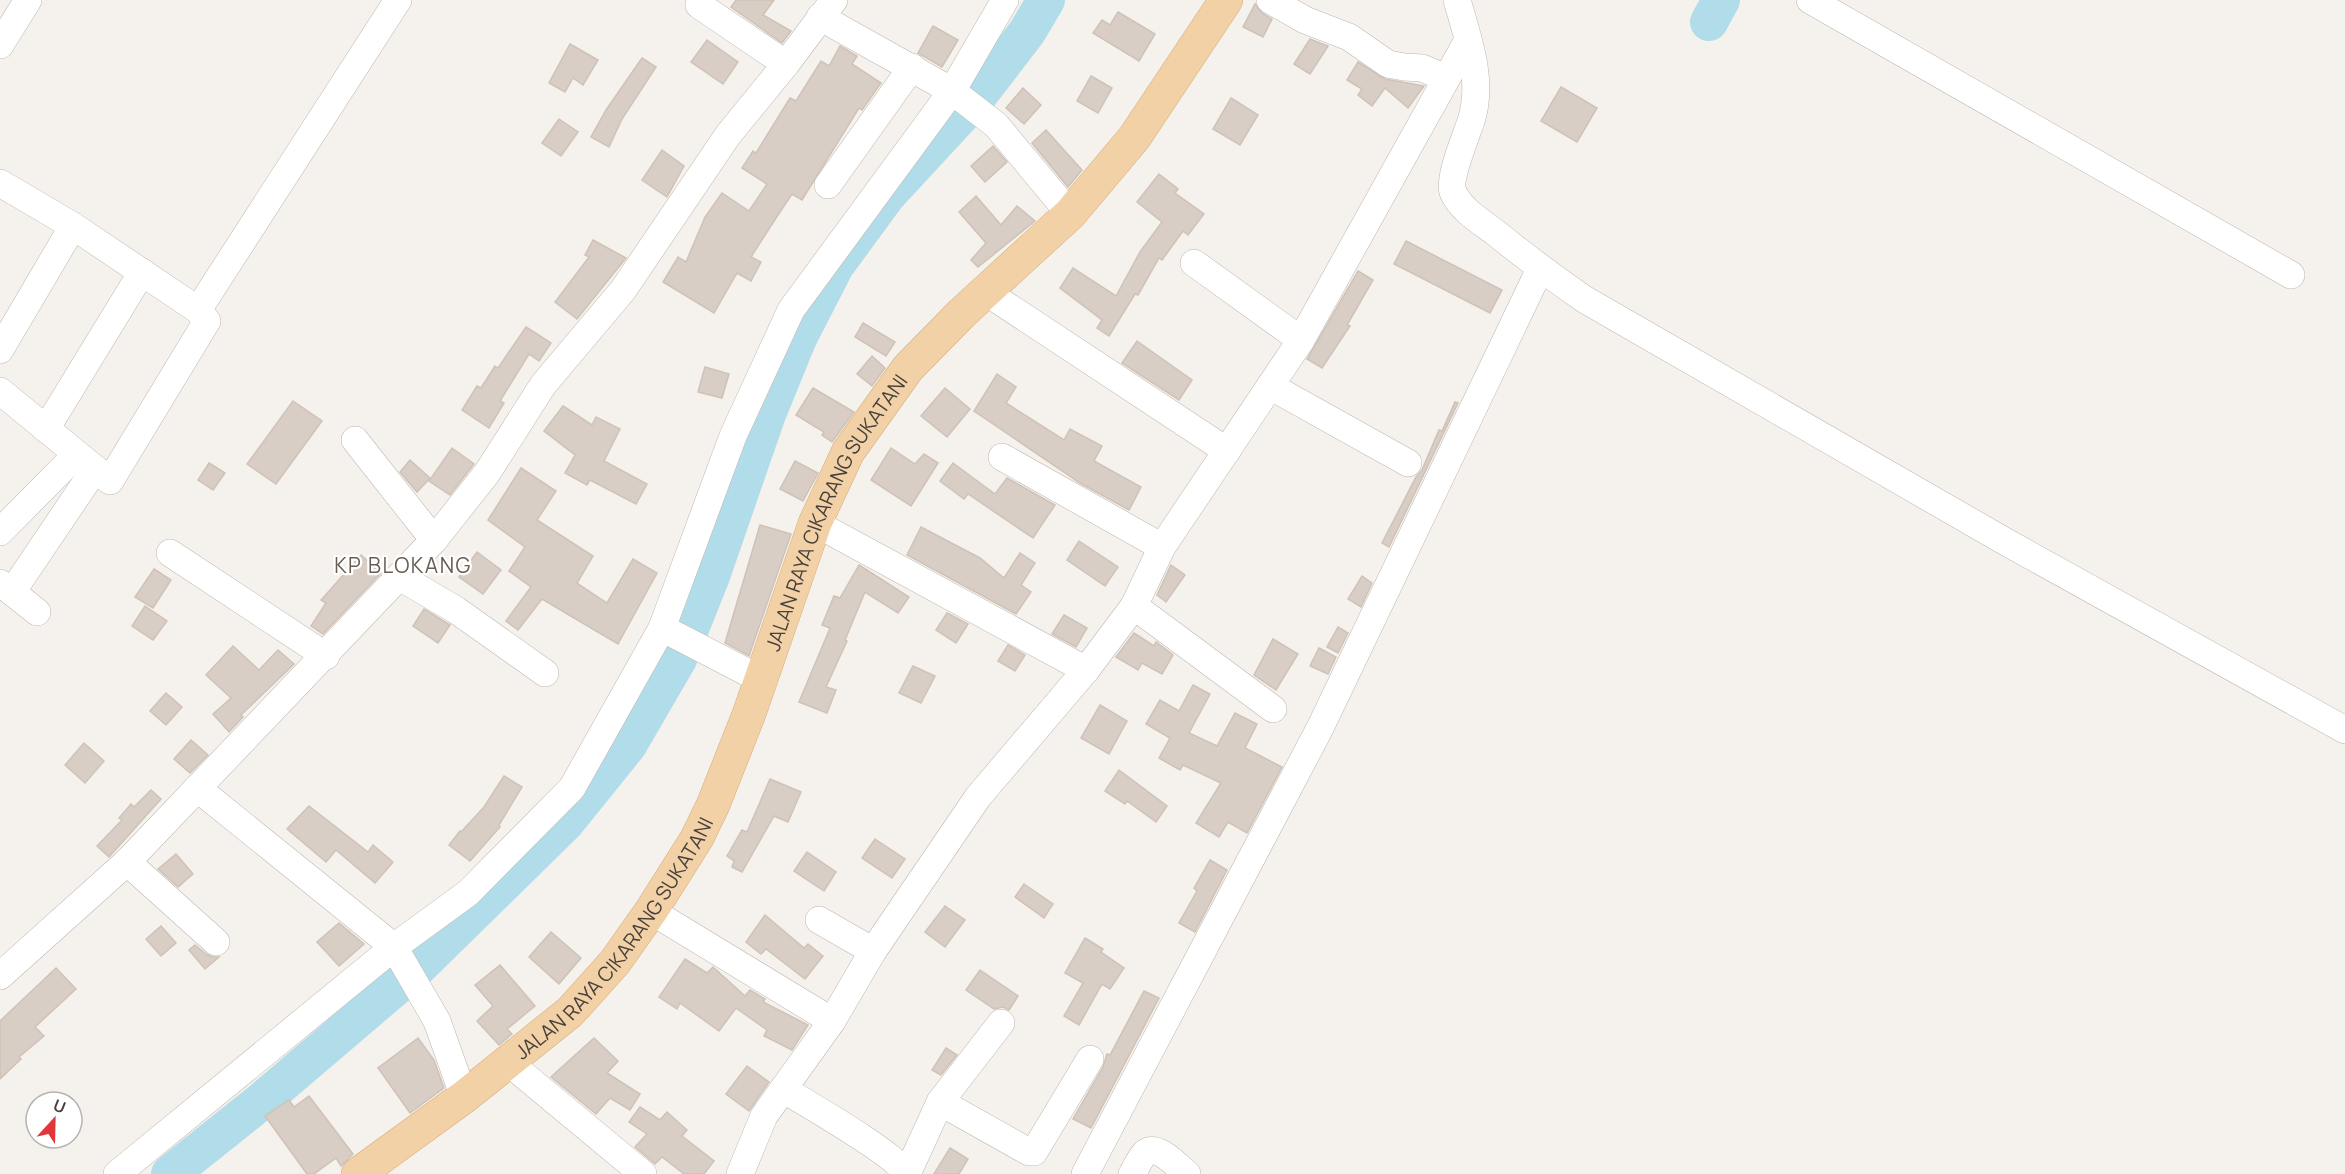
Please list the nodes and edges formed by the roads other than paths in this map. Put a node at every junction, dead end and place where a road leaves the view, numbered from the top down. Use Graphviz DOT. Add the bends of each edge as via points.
graph roads {
  1 [pos="28,0"];
  2 [pos="398,0"];
  3 [pos="1005,0"];
  4 [pos="1226,0"];
  5 [pos="1270,0"];
  6 [pos="1457,0"];
  7 [pos="1810,0"];
  8 [pos="699,6"];
  9 [pos="824,6"];
  10 [pos="1468,40"];
  11 [pos="0,45"];
  12 [pos="786,64"];
  13 [pos="912,67"];
  14 [pos="1446,78"];
  15 [pos="955,94"];
  16 [pos="828,185"];
  17 [pos="3,191"];
  18 [pos="1070,214"];
  19 [pos="73,226"];
  20 [pos="1194,263"];
  21 [pos="1544,271"];
  22 [pos="142,272"];
  23 [pos="2291,275"];
  24 [pos="986,292"];
  25 [pos="198,310"];
  26 [pos="1301,340"];
  27 [pos="0,350"];
  28 [pos="1270,386"];
  29 [pos="0,391"];
  30 [pos="46,429"];
  31 [pos="356,441"];
  32 [pos="1227,451"];
  33 [pos="1002,457"];
  34 [pos="85,462"];
  35 [pos="1408,462"];
  36 [pos="815,524"];
  37 [pos="0,532"];
  38 [pos="434,540"];
  39 [pos="1162,547"];
  40 [pos="170,553"];
  41 [pos="400,577"];
  42 [pos="6,588"];
  43 [pos="1134,606"];
  44 [pos="37,612"];
  45 [pos="666,631"];
  46 [pos="326,656"];
  47 [pos="1086,670"];
  48 [pos="545,673"];
  49 [pos="760,679"];
  50 [pos="1273,709"];
  51 [pos="2345,730"];
  52 [pos="197,788"];
  53 [pos="128,862"];
  54 [pos="651,911"];
  55 [pos="819,920"];
  56 [pos="216,942"];
  57 [pos="873,951"];
  58 [pos="399,955"];
  59 [pos="0,976"];
  60 [pos="832,1021"];
  61 [pos="1001,1023"];
  62 [pos="1090,1059"];
  63 [pos="508,1062"];
  64 [pos="783,1089"];
  65 [pos="464,1097"];
  66 [pos="940,1102"];
  67 [pos="117,1174"];
  68 [pos="358,1174"];
  69 [pos="643,1174"];
  70 [pos="740,1174"];
  71 [pos="906,1174"];
  72 [pos="1085,1174"];
  73 [pos="1132,1174"];
  74 [pos="1187,1174"];
  1 -- 11 [label="street"];
  2 -- 25 [label="street"];
  3 -- 15 [label="street"];
  4 -- 18 [label="main road, JALAN RAYA CIKARANG SUKATANI" via="1134,138"];
  5 -- 14 [label="street" via="1349,38 1388,64 1422,68"];
  6 -- 10 [label="street"];
  7 -- 23 [label="street"];
  8 -- 12 [label="street"];
  9 -- 12 [label="street"];
  9 -- 13 [label="street"];
  10 -- 14 [label="street"];
  10 -- 21 [label="street" via="1477,96 1452,189 1462,207"];
  12 -- 38 [label="street" via="728,135 623,290 543,385 487,473"];
  13 -- 15 [label="street"];
  13 -- 16 [label="street"];
  14 -- 26 [label="street"];
  15 -- 18 [label="street" via="996,125"];
  15 -- 45 [label="street" via="791,310 733,436"];
  17 -- 19 [label="street"];
  18 -- 24 [label="main road, JALAN RAYA CIKARANG SUKATANI"];
  19 -- 22 [label="street"];
  19 -- 27 [label="street"];
  20 -- 26 [label="street"];
  21 -- 51 [label="street" via="1584,299 1996,536"];
  21 -- 72 [label="street" via="1320,728"];
  22 -- 25 [label="street"];
  22 -- 30 [label="street"];
  24 -- 32 [label="street"];
  24 -- 36 [label="main road, JALAN RAYA CIKARANG SUKATANI" via="908,368 881,404 848,452"];
  25 -- 34 [label="street" via="207,321 110,481"];
  26 -- 28 [label="street"];
  28 -- 32 [label="street"];
  28 -- 35 [label="street"];
  29 -- 30 [label="street"];
  30 -- 34 [label="street"];
  31 -- 38 [label="street"];
  32 -- 39 [label="street"];
  33 -- 39 [label="street"];
  34 -- 37 [label="street"];
  34 -- 42 [label="street"];
  36 -- 47 [label="street"];
  36 -- 49 [label="main road, JALAN RAYA CIKARANG SUKATANI"];
  38 -- 41 [label="street"];
  39 -- 43 [label="street"];
  40 -- 46 [label="street"];
  41 -- 46 [label="street"];
  41 -- 48 [label="street" via="456,610"];
  42 -- 44 [label="street"];
  43 -- 47 [label="street"];
  43 -- 50 [label="street"];
  45 -- 49 [label="street"];
  45 -- 58 [label="street" via="572,788"];
  46 -- 52 [label="street"];
  47 -- 57 [label="street" via="978,797"];
  49 -- 54 [label="main road, JALAN RAYA CIKARANG SUKATANI" via="713,805"];
  52 -- 53 [label="street"];
  52 -- 58 [label="street"];
  53 -- 56 [label="street"];
  53 -- 59 [label="street"];
  54 -- 60 [label="street"];
  54 -- 63 [label="main road, JALAN RAYA CIKARANG SUKATANI" via="615,962 570,1012"];
  55 -- 57 [label="street"];
  57 -- 60 [label="street"];
  58 -- 65 [label="street" via="438,1021"];
  58 -- 67 [label="street"];
  60 -- 64 [label="street"];
  61 -- 66 [label="street"];
  62 -- 66 [label="street" via="1034,1152"];
  63 -- 65 [label="main road, JALAN RAYA CIKARANG SUKATANI"];
  63 -- 69 [label="street"];
  64 -- 70 [label="street" via="764,1116"];
  64 -- 71 [label="street" via="887,1155"];
  65 -- 68 [label="main road, JALAN RAYA CIKARANG SUKATANI"];
  66 -- 71 [label="street"];
  73 -- 74 [label="street" via="1151,1150 1160,1152"];
}
